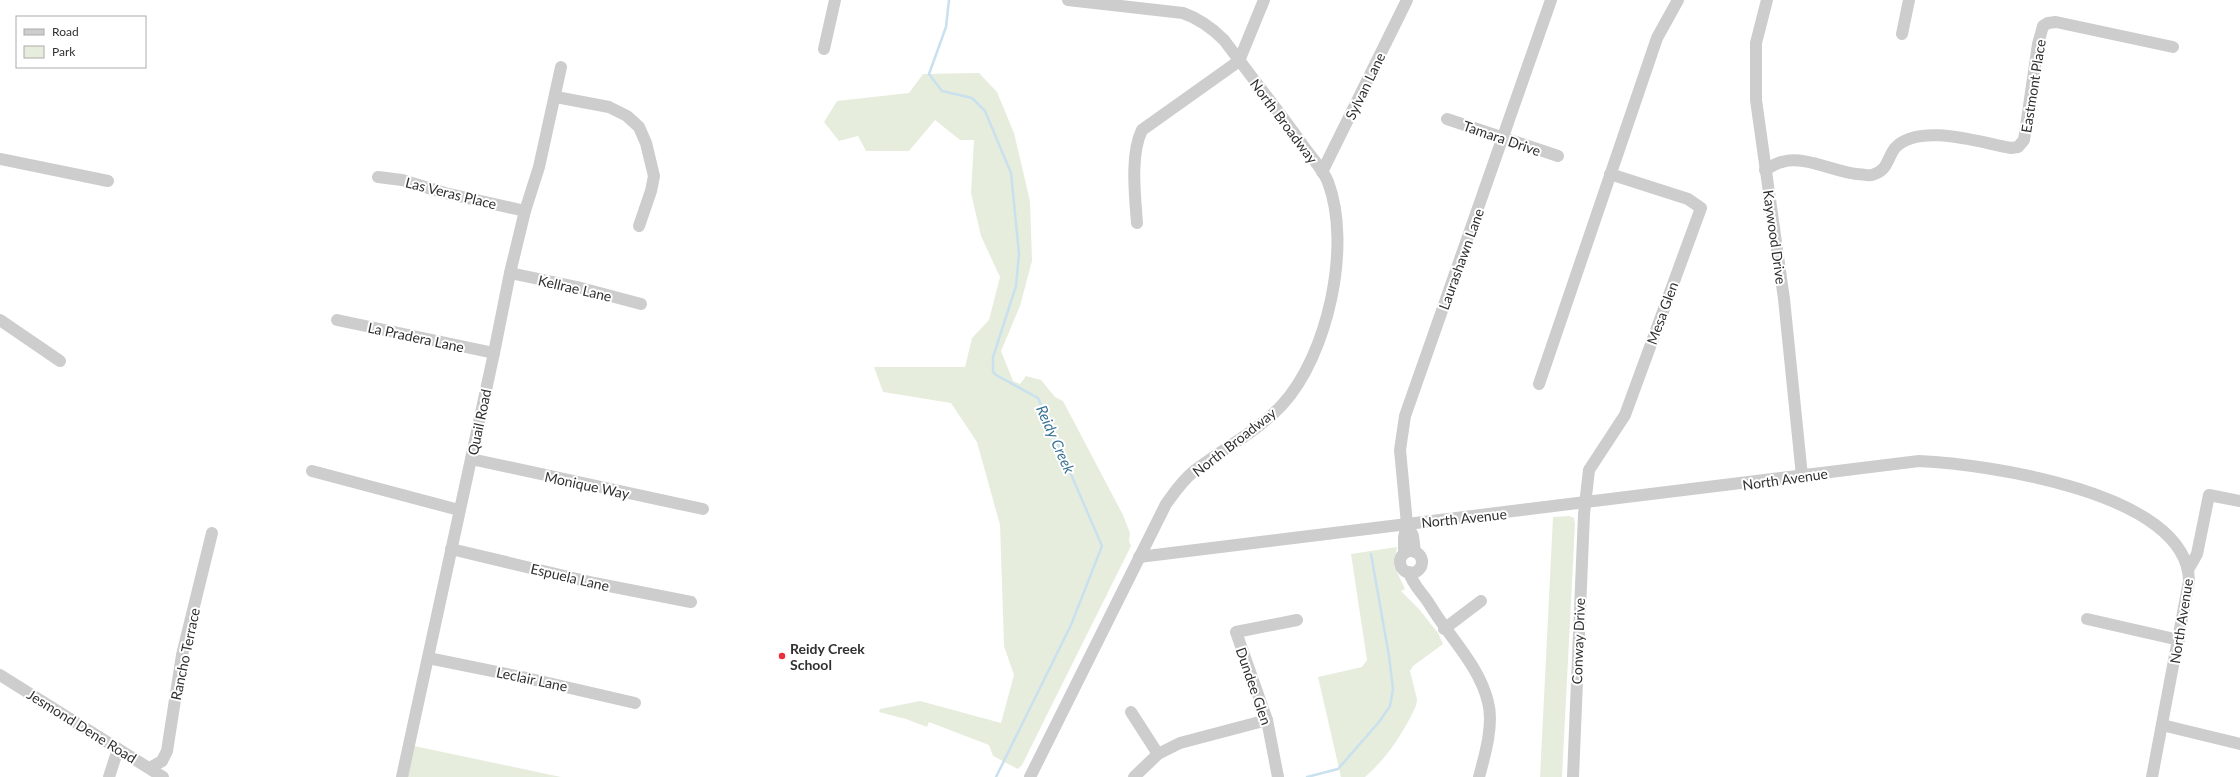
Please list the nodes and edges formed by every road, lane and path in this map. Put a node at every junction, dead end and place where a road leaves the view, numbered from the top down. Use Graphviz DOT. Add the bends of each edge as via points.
graph roads {
  1 [pos="835,0"];
  2 [pos="1068,0"];
  3 [pos="1264,0"];
  4 [pos="1407,0"];
  5 [pos="1551,0"];
  6 [pos="1678,0"];
  7 [pos="1767,0"];
  8 [pos="1909,0"];
  9 [pos="1902,34"];
  10 [pos="2173,47"];
  11 [pos="824,49"];
  12 [pos="1239,61"];
  13 [pos="561,67"];
  14 [pos="556,97"];
  15 [pos="1446,119"];
  16 [pos="1504,139"];
  17 [pos="1558,156"];
  18 [pos="0,159"];
  19 [pos="1765,170"];
  20 [pos="1322,172"];
  21 [pos="1610,174"];
  22 [pos="378,177"];
  23 [pos="108,181"];
  24 [pos="525,211"];
  25 [pos="1137,222"];
  26 [pos="639,226"];
  27 [pos="510,273"];
  28 [pos="641,304"];
  29 [pos="0,320"];
  30 [pos="337,320"];
  31 [pos="494,353"];
  32 [pos="60,362"];
  33 [pos="1539,384"];
  34 [pos="471,458"];
  35 [pos="312,472"];
  36 [pos="1802,476"];
  37 [pos="2240,501"];
  38 [pos="1587,505"];
  39 [pos="704,509"];
  40 [pos="459,510"];
  41 [pos="1407,524"];
  42 [pos="212,533"];
  43 [pos="451,549"];
  44 [pos="1410,552"];
  45 [pos="1139,557"];
  46 [pos="2189,568"];
  47 [pos="1414,571"];
  48 [pos="1481,601"];
  49 [pos="691,602"];
  50 [pos="2087,619"];
  51 [pos="1297,620"];
  52 [pos="1444,629"];
  53 [pos="2179,640"];
  54 [pos="428,658"];
  55 [pos="0,675"];
  56 [pos="635,703"];
  57 [pos="1131,712"];
  58 [pos="1267,720"];
  59 [pos="2162,726"];
  60 [pos="2240,744"];
  61 [pos="118,749"];
  62 [pos="1158,754"];
  63 [pos="150,768"];
  64 [pos="109,777"];
  65 [pos="163,777"];
  66 [pos="402,777"];
  67 [pos="1030,777"];
  68 [pos="1134,777"];
  69 [pos="1278,777"];
  70 [pos="1479,777"];
  71 [pos="1573,777"];
  72 [pos="2152,777"];
  1 -- 11 [label="street"];
  2 -- 12 [label="street, North Broadway" via="1160,9 1193,16 1214,30"];
  3 -- 12 [label="street"];
  4 -- 20 [label="street, Sylvan Lane"];
  5 -- 16 [label="street, Laurashawn Lane"];
  6 -- 21 [label="street" via="1657,38"];
  7 -- 19 [label="street, Kaywood Drive" via="1756,43 1755,63 1756,100"];
  8 -- 9 [label="street"];
  10 -- 19 [label="street, Eastmont Place" via="2056,22 2048,23 2043,26 2038,44 2024,140 2018,147 2011,148 1943,135 1922,136 1895,148 1884,169 1872,175 1850,173 1807,162 1783,161"];
  12 -- 20 [label="street, North Broadway"];
  12 -- 25 [label="street" via="1142,130 1137,147"];
  13 -- 14 [label="street, Quail Road"];
  14 -- 24 [label="street, Quail Road"];
  14 -- 26 [label="street" via="609,107 627,116 639,127 646,143 654,176"];
  15 -- 16 [label="street, Tamara Drive"];
  16 -- 17 [label="street, Tamara Drive"];
  16 -- 41 [label="street, Laurashawn Lane" via="1405,416 1400,450"];
  18 -- 23 [label="street"];
  19 -- 36 [label="street, Kaywood Drive" via="1784,299"];
  20 -- 45 [label="street, North Broadway" via="1334,205 1336,262 1331,303 1310,361 1296,387 1282,405 1264,422 1193,473 1179,487 1166,504"];
  21 -- 33 [label="street"];
  21 -- 38 [label="street, Mesa Glen" via="1688,199 1701,208 1625,415 1589,470"];
  22 -- 24 [label="street, Las Veras Place" via="402,180 445,193"];
  24 -- 27 [label="street, Quail Road"];
  27 -- 28 [label="street, Kellrae Lane"];
  27 -- 31 [label="street, Quail Road"];
  29 -- 32 [label="street"];
  30 -- 31 [label="street, La Pradera Lane"];
  31 -- 34 [label="street, Quail Road"];
  34 -- 39 [label="street, Monique Way"];
  34 -- 40 [label="street, Quail Road"];
  35 -- 40 [label="street"];
  36 -- 38 [label="street, North Avenue"];
  36 -- 46 [label="street, North Avenue" via="1919,461 2021,473 2068,485 2133,510 2169,535"];
  37 -- 46 [label="street" via="2210,494 2197,554"];
  38 -- 41 [label="street, North Avenue"];
  38 -- 71 [label="street, Conway Drive" via="1584,514"];
  40 -- 43 [label="street, Quail Road"];
  41 -- 44 [label="street, Laurashawn Lane" via="1413,536"];
  41 -- 45 [label="street, North Avenue"];
  42 -- 63 [label="street, Rancho Terrace" via="182,655 167,751 162,761"];
  43 -- 49 [label="street, Espuela Lane" via="594,583"];
  43 -- 54 [label="street, Quail Road"];
  44 -- 47 [label="street" via="1422,558 1422,564"];
  44 -- 47 [label="street" via="1400,563 1403,569"];
  45 -- 67 [label="street, North Broadway"];
  46 -- 53 [label="street, North Avenue"];
  47 -- 52 [label="street" via="1423,582 1421,590"];
  48 -- 52 [label="street"];
  50 -- 53 [label="street"];
  51 -- 58 [label="street, Dundee Glen" via="1236,632"];
  52 -- 70 [label="street" via="1467,656 1488,702 1489,726"];
  53 -- 59 [label="street, North Avenue"];
  54 -- 56 [label="street, Leclair Lane"];
  54 -- 66 [label="street, Quail Road"];
  55 -- 61 [label="street, Jesmond Dene Road"];
  57 -- 62 [label="street"];
  58 -- 62 [label="street" via="1180,743"];
  58 -- 69 [label="street, Dundee Glen"];
  59 -- 60 [label="street"];
  59 -- 72 [label="street, North Avenue"];
  61 -- 63 [label="street, Jesmond Dene Road"];
  61 -- 64 [label="street"];
  62 -- 68 [label="street"];
  63 -- 65 [label="street, Jesmond Dene Road"];
}
